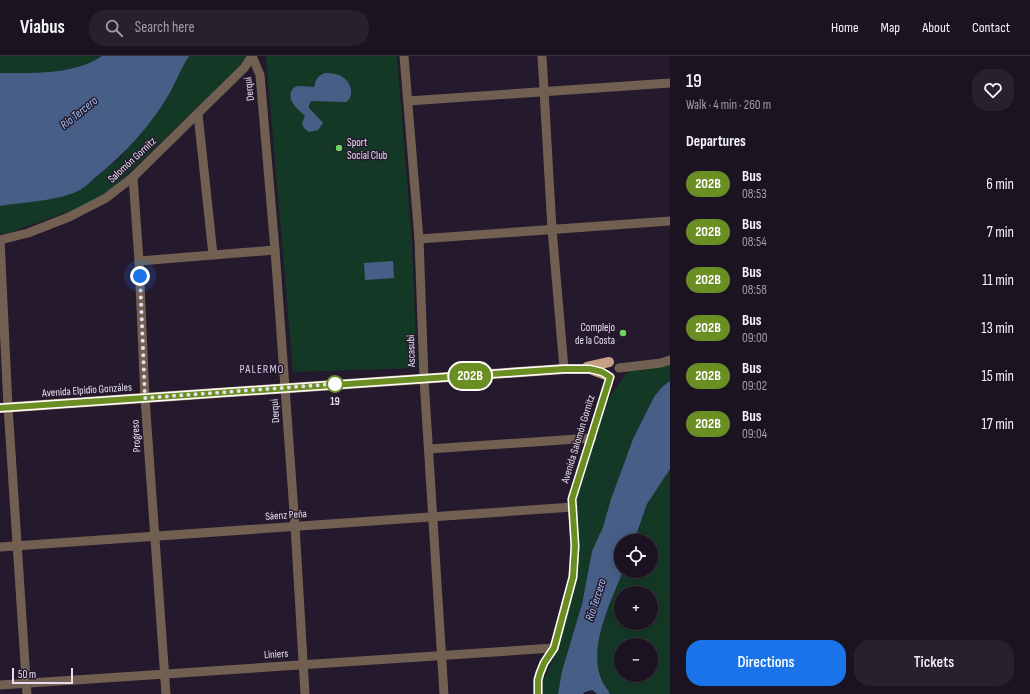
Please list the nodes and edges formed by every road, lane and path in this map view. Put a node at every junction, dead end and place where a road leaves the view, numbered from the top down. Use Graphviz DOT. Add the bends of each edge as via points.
graph roads {
  1 [pos="252,56"];
  2 [pos="404,56"];
  3 [pos="542,56"];
  4 [pos="670,83"];
  5 [pos="544,91"];
  6 [pos="408,101"];
  7 [pos="198,114"];
  8 [pos="133,177"];
  9 [pos="670,221"];
  10 [pos="552,229"];
  11 [pos="0,240"];
  12 [pos="420,240"];
  13 [pos="275,250"];
  14 [pos="213,255"];
  15 [pos="139,260"];
  16 [pos="670,360"];
  17 [pos="609,362"];
  18 [pos="583,368"];
  19 [pos="619,368"];
  20 [pos="564,369"];
  21 [pos="608,376"];
  22 [pos="424,379"];
  23 [pos="285,387"];
  24 [pos="145,398"];
  25 [pos="4,408"];
  26 [pos="592,438"];
  27 [pos="429,450"];
  28 [pos="573,507"];
  29 [pos="433,517"];
  30 [pos="295,526"];
  31 [pos="155,536"];
  32 [pos="17,546"];
  33 [pos="0,547"];
  34 [pos="554,648"];
  35 [pos="442,656"];
  36 [pos="302,665"];
  37 [pos="164,673"];
  38 [pos="26,683"];
  39 [pos="0,685"];
  40 [pos="27,694"];
  41 [pos="166,694"];
  42 [pos="305,694"];
  43 [pos="444,694"];
  44 [pos="538,694"];
  1 -- 7 [label="street, Salomón Gornitz" via="244,68"];
  1 -- 13 [label="street, Derqui" via="260,74"];
  2 -- 6 [label="street, Ascasubi"];
  3 -- 5 [label="street"];
  4 -- 5 [label="street"];
  5 -- 6 [label="street"];
  5 -- 10 [label="street"];
  6 -- 12 [label="street, Ascasubi"];
  7 -- 8 [label="street, Salomón Gornitz"];
  7 -- 14 [label="street"];
  8 -- 11 [label="street, Salomón Gornitz" via="92,206 28,233"];
  8 -- 15 [label="street, Progreso"];
  9 -- 10 [label="street"];
  10 -- 12 [label="street"];
  10 -- 20 [label="street"];
  11 -- 25 [label="street"];
  12 -- 22 [label="street, Ascasubi"];
  13 -- 14 [label="street"];
  13 -- 23 [label="street, Derqui"];
  14 -- 15 [label="street"];
  15 -- 24 [label="street, Progreso"];
  16 -- 19 [label="street"];
  17 -- 18 [label="main road"];
  17 -- 19 [label="street"];
  17 -- 21 [label="street" via="604,368"];
  18 -- 20 [label="main road, Avenida Elpidio Gonzáles"];
  18 -- 21 [label="main road, Avenida Elpidio Gonzáles"];
  19 -- 21 [label="street" via="618,374 614,377"];
  20 -- 22 [label="main road, Avenida Elpidio Gonzáles"];
  21 -- 26 [label="street, Avenida Salomón Gornitz"];
  22 -- 23 [label="main road, Avenida Elpidio Gonzáles"];
  22 -- 27 [label="street, Ascasubi"];
  23 -- 24 [label="main road, Avenida Elpidio Gonzáles"];
  23 -- 30 [label="street, Derqui"];
  24 -- 25 [label="main road, Avenida Elpidio Gonzáles"];
  24 -- 31 [label="street, Progreso"];
  25 -- 32 [label="street"];
  26 -- 27 [label="street"];
  26 -- 28 [label="street, Avenida Salomón Gornitz" via="572,499"];
  27 -- 29 [label="street, Ascasubi"];
  28 -- 29 [label="street, Sáenz Peña"];
  28 -- 34 [label="street, Avenida Salomón Gornitz" via="573,577"];
  29 -- 30 [label="street, Sáenz Peña"];
  29 -- 35 [label="street, Ascasubi"];
  30 -- 31 [label="street, Sáenz Peña"];
  30 -- 36 [label="street, Derqui"];
  31 -- 32 [label="street, Sáenz Peña"];
  31 -- 37 [label="street, Progreso"];
  32 -- 33 [label="street, Sáenz Peña"];
  32 -- 38 [label="street"];
  34 -- 35 [label="street, Liniers"];
  34 -- 44 [label="street, Avenida Salomón Gornitz" via="540,673"];
  35 -- 36 [label="street, Liniers"];
  35 -- 43 [label="street, Ascasubi"];
  36 -- 37 [label="street, Liniers"];
  36 -- 42 [label="street, Derqui"];
  37 -- 38 [label="street, Liniers"];
  37 -- 41 [label="street, Progreso"];
  38 -- 39 [label="street, Liniers"];
  38 -- 40 [label="street"];
}
